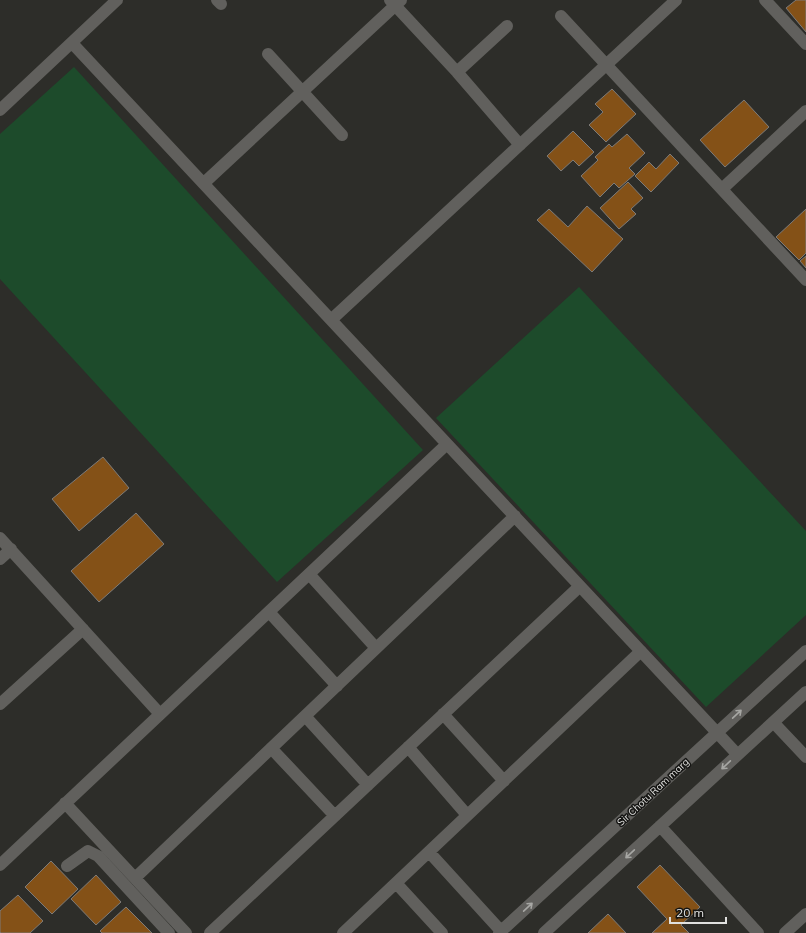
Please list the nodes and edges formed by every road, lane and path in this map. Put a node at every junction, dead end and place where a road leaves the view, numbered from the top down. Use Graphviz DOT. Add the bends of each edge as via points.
graph roads {
  1 [pos="117,0"];
  2 [pos="676,0"];
  3 [pos="766,0"];
  4 [pos="395,2"];
  5 [pos="561,16"];
  6 [pos="507,26"];
  7 [pos="72,43"];
  8 [pos="806,44"];
  9 [pos="268,54"];
  10 [pos="606,65"];
  11 [pos="457,72"];
  12 [pos="302,92"];
  13 [pos="0,110"];
  14 [pos="806,111"];
  15 [pos="342,135"];
  16 [pos="520,145"];
  17 [pos="204,183"];
  18 [pos="722,189"];
  19 [pos="806,280"];
  20 [pos="331,320"];
  21 [pos="447,444"];
  22 [pos="515,516"];
  23 [pos="0,538"];
  24 [pos="11,550"];
  25 [pos="0,559"];
  26 [pos="310,574"];
  27 [pos="580,586"];
  28 [pos="269,612"];
  29 [pos="83,629"];
  30 [pos="376,648"];
  31 [pos="641,651"];
  32 [pos="806,651"];
  33 [pos="337,686"];
  34 [pos="806,692"];
  35 [pos="0,704"];
  36 [pos="160,714"];
  37 [pos="443,714"];
  38 [pos="305,716"];
  39 [pos="773,722"];
  40 [pos="717,733"];
  41 [pos="408,747"];
  42 [pos="271,748"];
  43 [pos="738,754"];
  44 [pos="806,757"];
  45 [pos="504,781"];
  46 [pos="368,785"];
  47 [pos="65,803"];
  48 [pos="468,815"];
  49 [pos="334,816"];
  50 [pos="660,826"];
  51 [pos="429,852"];
  52 [pos="0,865"];
  53 [pos="67,866"];
  54 [pos="135,878"];
  55 [pos="396,883"];
  56 [pos="806,914"];
  57 [pos="500,932"];
  58 [pos="169,933"];
  59 [pos="186,933"];
  60 [pos="210,933"];
  61 [pos="343,933"];
  62 [pos="442,933"];
  63 [pos="544,933"];
  64 [pos="758,933"];
  65 [pos="785,933"];
  1 -- 7 [label="street"];
  2 -- 10 [label="street"];
  3 -- 8 [label="street"];
  4 -- 11 [label="street"];
  4 -- 12 [label="street"];
  5 -- 10 [label="street"];
  6 -- 11 [label="street"];
  7 -- 13 [label="street"];
  7 -- 17 [label="street"];
  9 -- 12 [label="street"];
  10 -- 16 [label="street"];
  10 -- 18 [label="street"];
  11 -- 16 [label="street"];
  12 -- 15 [label="street"];
  12 -- 17 [label="street"];
  14 -- 18 [label="street"];
  16 -- 20 [label="street"];
  17 -- 20 [label="street"];
  18 -- 19 [label="street"];
  20 -- 21 [label="street"];
  21 -- 22 [label="street"];
  21 -- 26 [label="street"];
  22 -- 27 [label="street"];
  22 -- 30 [label="street"];
  23 -- 24 [label="street"];
  24 -- 25 [label="street"];
  24 -- 29 [label="street"];
  26 -- 28 [label="street"];
  26 -- 30 [label="street"];
  27 -- 31 [label="street"];
  27 -- 37 [label="street"];
  28 -- 33 [label="street"];
  28 -- 36 [label="street"];
  29 -- 35 [label="street"];
  29 -- 36 [label="street"];
  30 -- 33 [label="street"];
  31 -- 40 [label="street"];
  31 -- 45 [label="street"];
  40 -- 32 [label="street, Sir Chotu Ram marg, one-way"];
  33 -- 38 [label="street"];
  34 -- 39 [label="street"];
  36 -- 47 [label="street"];
  37 -- 41 [label="street"];
  37 -- 45 [label="street"];
  38 -- 42 [label="street"];
  38 -- 46 [label="street"];
  39 -- 43 [label="street"];
  39 -- 44 [label="street"];
  40 -- 43 [label="street"];
  57 -- 40 [label="street, Sir Chotu Ram marg, one-way"];
  41 -- 46 [label="street"];
  41 -- 48 [label="street"];
  42 -- 49 [label="street"];
  42 -- 54 [label="street"];
  43 -- 50 [label="street, one-way"];
  45 -- 48 [label="street"];
  46 -- 49 [label="street"];
  47 -- 52 [label="street"];
  47 -- 54 [label="street"];
  48 -- 51 [label="street"];
  49 -- 60 [label="street"];
  50 -- 63 [label="street, one-way"];
  50 -- 64 [label="street"];
  51 -- 55 [label="street"];
  51 -- 57 [label="street"];
  53 -- 58 [label="street" via="88,851 98,856"];
  54 -- 59 [label="street"];
  55 -- 61 [label="street"];
  55 -- 62 [label="street"];
  56 -- 65 [label="street"];
}
